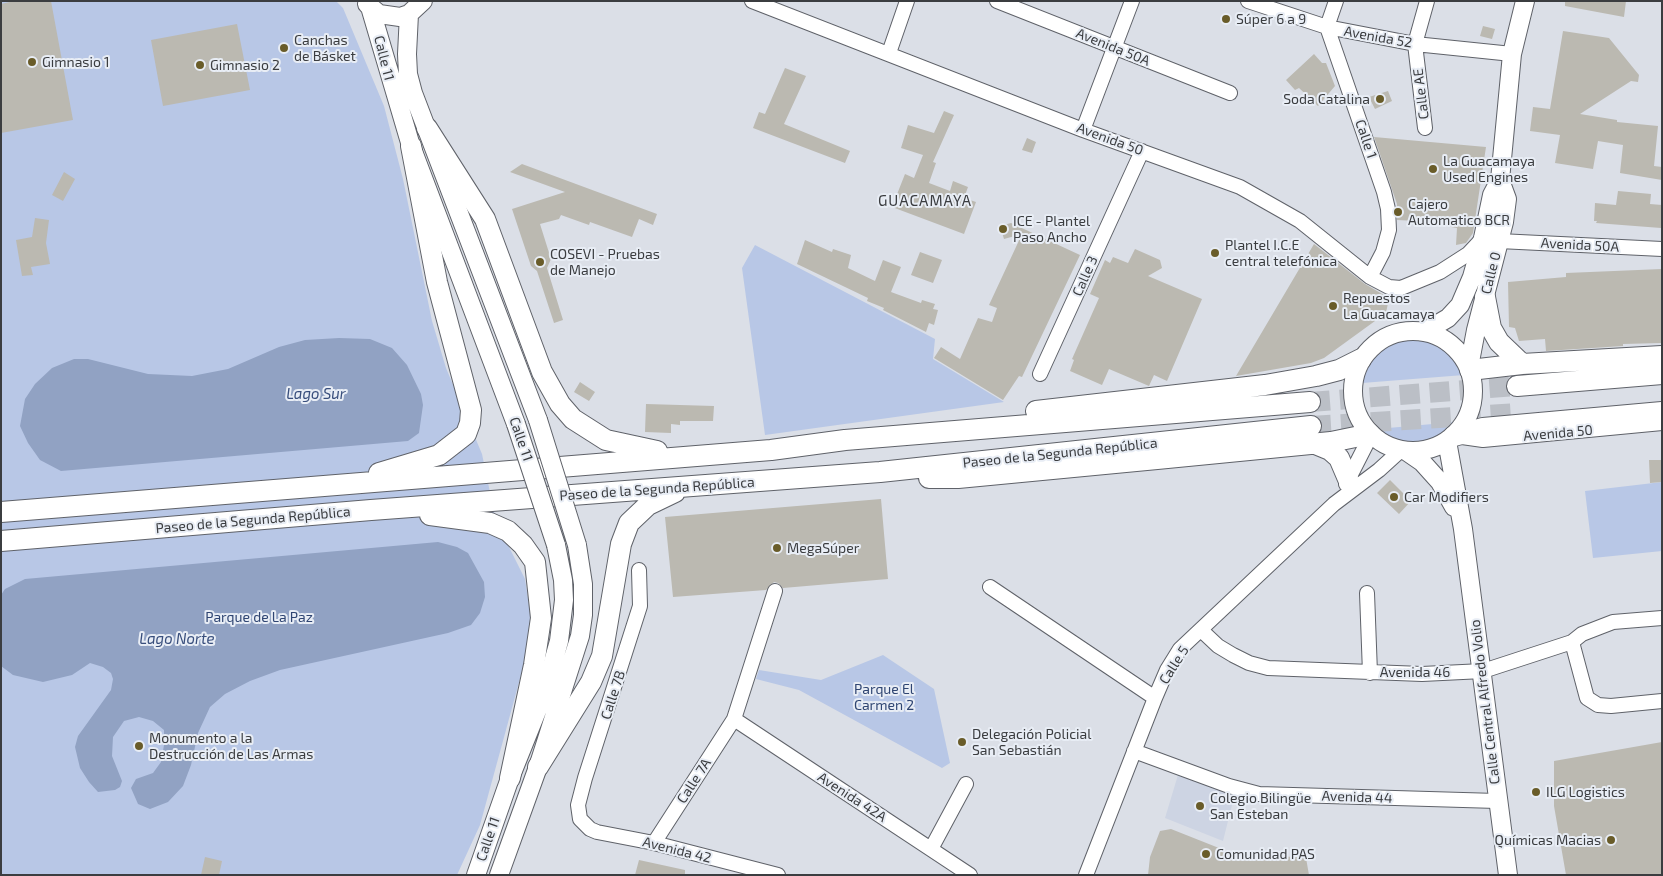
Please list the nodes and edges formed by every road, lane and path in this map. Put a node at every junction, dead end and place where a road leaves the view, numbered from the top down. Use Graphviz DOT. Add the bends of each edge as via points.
graph roads {
  1 [pos="423,1"];
  2 [pos="752,1"];
  3 [pos="907,1"];
  4 [pos="997,1"];
  5 [pos="1132,1"];
  6 [pos="1248,1"];
  7 [pos="1336,1"];
  8 [pos="1428,1"];
  9 [pos="1525,1"];
  10 [pos="367,4"];
  11 [pos="410,14"];
  12 [pos="1327,27"];
  13 [pos="1415,44"];
  14 [pos="1114,47"];
  15 [pos="889,53"];
  16 [pos="1512,54"];
  17 [pos="1230,93"];
  18 [pos="427,128"];
  19 [pos="1425,128"];
  20 [pos="1083,130"];
  21 [pos="411,146"];
  22 [pos="1142,151"];
  23 [pos="1491,239"];
  24 [pos="1662,248"];
  25 [pos="1449,267"];
  26 [pos="1370,277"];
  27 [pos="1472,277"];
  28 [pos="1485,297"];
  29 [pos="1424,332"];
  30 [pos="1662,356"];
  31 [pos="1361,359"];
  32 [pos="1522,364"];
  33 [pos="1469,369"];
  34 [pos="1040,374"];
  35 [pos="1662,374"];
  36 [pos="1517,386"];
  37 [pos="1662,401"];
  38 [pos="1310,402"];
  39 [pos="1662,412"];
  40 [pos="1517,413"];
  41 [pos="1662,423"];
  42 [pos="1312,434"];
  43 [pos="1370,434"];
  44 [pos="1451,438"];
  45 [pos="845,440"];
  46 [pos="1403,451"];
  47 [pos="686,456"];
  48 [pos="1348,479"];
  49 [pos="339,485"];
  50 [pos="688,486"];
  51 [pos="1334,504"];
  52 [pos="371,510"];
  53 [pos="1,512"];
  54 [pos="1463,529"];
  55 [pos="1,541"];
  56 [pos="639,570"];
  57 [pos="990,586"];
  58 [pos="776,591"];
  59 [pos="1367,593"];
  60 [pos="1662,618"];
  61 [pos="1202,630"];
  62 [pos="1572,642"];
  63 [pos="1483,671"];
  64 [pos="1370,673"];
  65 [pos="1155,698"];
  66 [pos="1662,700"];
  67 [pos="734,719"];
  68 [pos="1134,751"];
  69 [pos="538,767"];
  70 [pos="510,778"];
  71 [pos="966,784"];
  72 [pos="1497,801"];
  73 [pos="580,819"];
  74 [pos="654,843"];
  75 [pos="932,849"];
  76 [pos="729,869"];
  77 [pos="476,875"];
  78 [pos="499,875"];
  79 [pos="778,875"];
  80 [pos="970,875"];
  81 [pos="1086,875"];
  82 [pos="1508,875"];
  1 -- 11 [label="main road"];
  2 -- 15 [label="street, Avenida 50"];
  3 -- 15 [label="street"];
  4 -- 14 [label="street, Avenida 50A"];
  5 -- 14 [label="street"];
  6 -- 12 [label="street, Avenida 52"];
  7 -- 12 [label="street"];
  8 -- 13 [label="street, Calle AE"];
  9 -- 16 [label="main road, Calle 0"];
  10 -- 11 [label="main road" via="379,14 390,17"];
  10 -- 21 [label="main road, Calle 11"];
  11 -- 18 [label="main road, Calle 11" via="408,74"];
  12 -- 13 [label="street, Avenida 52"];
  12 -- 26 [label="street, Calle 1" via="1388,209 1387,238"];
  13 -- 16 [label="street, Avenida 52"];
  13 -- 19 [label="street, Calle AE"];
  14 -- 17 [label="street, Avenida 50A"];
  14 -- 20 [label="street"];
  15 -- 20 [label="street, Avenida 50"];
  16 -- 23 [label="main road, Calle 0" via="1500,180 1507,199"];
  18 -- 47 [label="highway" via="485,219 542,372 560,404 573,419 606,440"];
  18 -- 69 [label="main road, Calle 11, bridge" via="538,420 576,545 583,584 580,636"];
  20 -- 22 [label="street, Avenida 50"];
  21 -- 49 [label="highway" via="437,282 471,410 470,423 466,434 439,454"];
  21 -- 70 [label="main road, Calle 11, bridge" via="516,424 556,545 563,580 559,641 544,691"];
  22 -- 26 [label="street, Avenida 50" via="1240,187 1275,205"];
  22 -- 34 [label="street, Calle 3"];
  23 -- 24 [label="street, Avenida 50A"];
  23 -- 25 [label="street, Avenida 50"];
  23 -- 27 [label="main road, Calle 0"];
  23 -- 28 [label="main road, Calle 0"];
  25 -- 26 [label="street, Avenida 50" via="1401,288 1389,287"];
  25 -- 27 [label="street" via="1462,269"];
  27 -- 29 [label="main road, Calle 0" via="1460,305 1448,318"];
  28 -- 32 [label="highway" via="1491,328 1504,348"];
  28 -- 33 [label="main road, Calle 0"];
  29 -- 31 [label="main road" via="1410,331 1388,336 1370,348"];
  29 -- 33 [label="main road" via="1451,344"];
  30 -- 32 [label="highway"];
  31 -- 43 [label="main road" via="1352,384 1352,398 1358,417"];
  31 -- 45 [label="highway" via="1339,370 1265,385 1023,413"];
  32 -- 33 [label="highway"];
  33 -- 44 [label="main road" via="1473,380 1473,400 1467,420"];
  35 -- 36 [label="highway"];
  37 -- 40 [label="highway"];
  38 -- 45 [label="highway, Paseo de la Segunda República"];
  39 -- 44 [label="highway" via="1483,428"];
  41 -- 44 [label="street, Avenida 50" via="1483,440"];
  42 -- 43 [label="highway, Paseo de la Segunda República"];
  42 -- 48 [label="highway" via="1339,458"];
  42 -- 50 [label="highway, Paseo de la Segunda República"];
  43 -- 46 [label="main road" via="1380,442"];
  43 -- 48 [label="street, Calle 5"];
  44 -- 46 [label="main road" via="1428,449"];
  44 -- 54 [label="main road, Calle Central Alfredo Volio"];
  45 -- 47 [label="highway, Paseo de la Segunda República" via="771,450"];
  46 -- 51 [label="street, Calle 5"];
  46 -- 54 [label="main road, Calle Central Alfredo Volio" via="1422,462 1440,482"];
  47 -- 49 [label="highway, Paseo de la Segunda República"];
  48 -- 51 [label="street, Calle 5"];
  49 -- 53 [label="highway, Paseo de la Segunda República"];
  50 -- 52 [label="highway, Paseo de la Segunda República"];
  50 -- 69 [label="highway" via="648,505 629,523 621,544 602,656 578,705"];
  51 -- 61 [label="street, Calle 5"];
  52 -- 55 [label="highway, Paseo de la Segunda República"];
  52 -- 70 [label="highway" via="490,522 508,531 535,562 541,618"];
  54 -- 63 [label="main road, Calle Central Alfredo Volio"];
  56 -- 73 [label="street, Calle 7B" via="640,606 585,778 578,805"];
  57 -- 65 [label="street"];
  58 -- 67 [label="street, Calle 7A"];
  59 -- 64 [label="street"];
  60 -- 62 [label="street, Avenida 46" via="1613,622 1582,634"];
  61 -- 64 [label="street, Avenida 46" via="1233,655 1268,668"];
  61 -- 65 [label="street, Calle 5" via="1180,649"];
  62 -- 63 [label="street, Avenida 46"];
  62 -- 66 [label="street" via="1586,698 1598,705 1610,706"];
  63 -- 64 [label="street, Avenida 46"];
  63 -- 72 [label="main road, Calle Central Alfredo Volio"];
  65 -- 68 [label="street, Calle 5"];
  67 -- 74 [label="street, Calle 7A"];
  67 -- 75 [label="street, Avenida 42A"];
  68 -- 72 [label="street, Avenida 44" via="1259,794"];
  68 -- 81 [label="street, Calle 5"];
  69 -- 78 [label="main road, Calle 11"];
  70 -- 77 [label="main road, Calle 11"];
  71 -- 75 [label="street"];
  72 -- 82 [label="main road, Calle Central Alfredo Volio"];
  73 -- 74 [label="street, Avenida 42" via="598,832"];
  74 -- 76 [label="street, Avenida 42"];
  75 -- 80 [label="street, Avenida 42A"];
  76 -- 79 [label="street, Avenida 42"];
}
